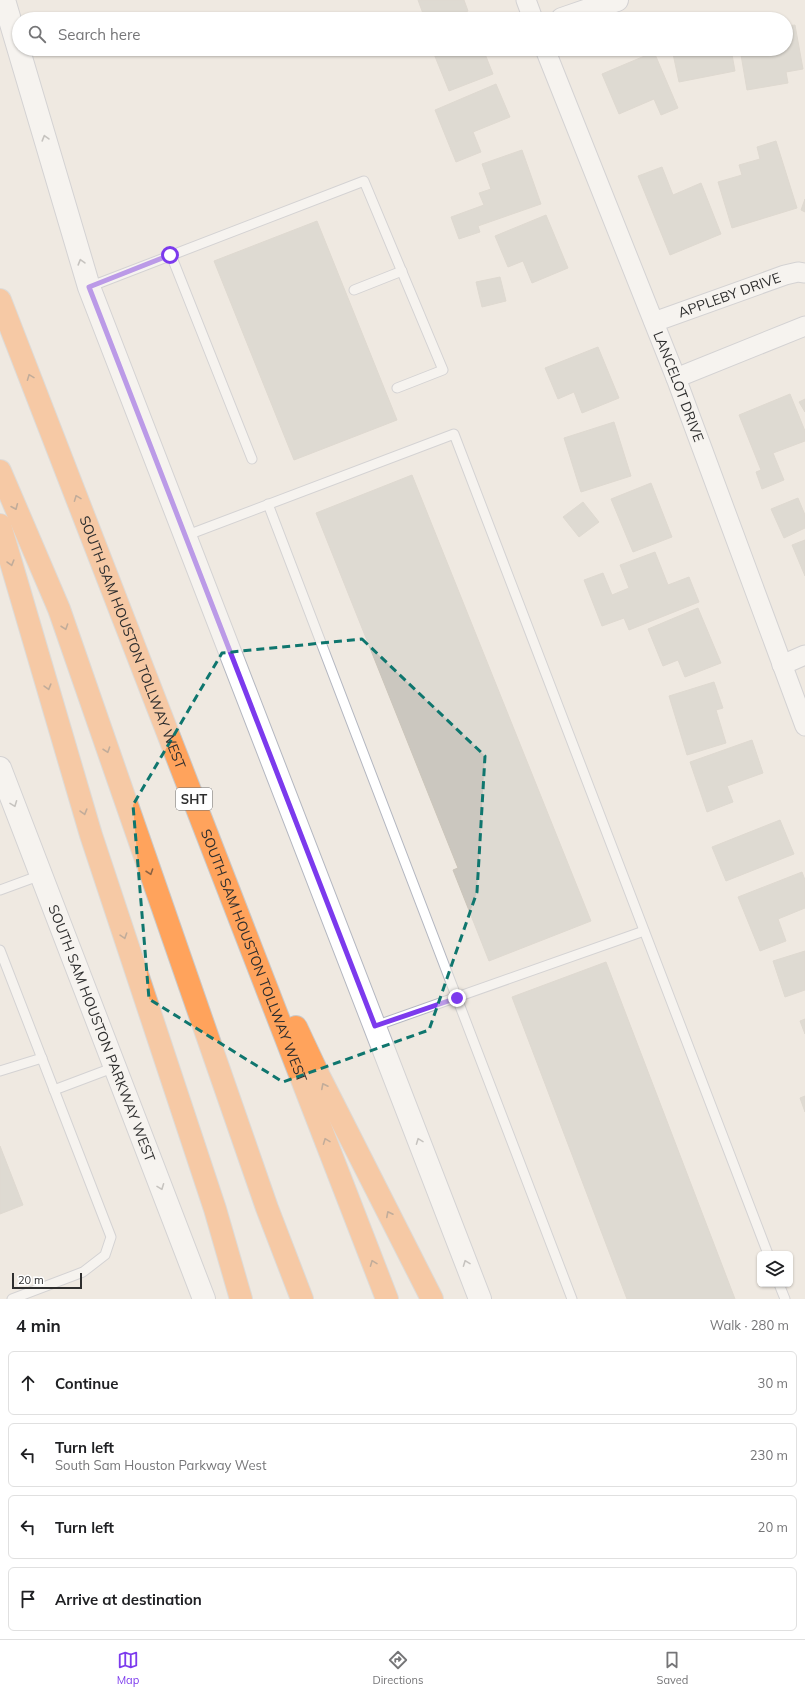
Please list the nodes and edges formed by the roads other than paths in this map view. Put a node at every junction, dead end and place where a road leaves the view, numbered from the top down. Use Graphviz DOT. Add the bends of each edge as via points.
graph roads {
  1 [pos="4,0"];
  2 [pos="526,0"];
  3 [pos="617,0"];
  4 [pos="530,12"];
  5 [pos="582,12"];
  6 [pos="12,27"];
  7 [pos="21,56"];
  8 [pos="548,56"];
  9 [pos="170,255"];
  10 [pos="402,271"];
  11 [pos="805,273"];
  12 [pos="89,287"];
  13 [pos="354,290"];
  14 [pos="0,300"];
  15 [pos="654,322"];
  16 [pos="805,326"];
  17 [pos="676,378"];
  18 [pos="397,388"];
  19 [pos="252,459"];
  20 [pos="0,471"];
  21 [pos="268,504"];
  22 [pos="0,525"];
  23 [pos="185,536"];
  24 [pos="805,655"];
  25 [pos="782,666"];
  26 [pos="805,726"];
  27 [pos="1,772"];
  28 [pos="220,865"];
  29 [pos="41,875"];
  30 [pos="0,890"];
  31 [pos="644,931"];
  32 [pos="0,950"];
  33 [pos="457,998"];
  34 [pos="375,1026"];
  35 [pos="42,1058"];
  36 [pos="115,1067"];
  37 [pos="0,1071"];
  38 [pos="54,1090"];
  39 [pos="767,1251"];
  40 [pos="781,1287"];
  41 [pos="12,1299"];
  42 [pos="204,1299"];
  43 [pos="241,1299"];
  44 [pos="302,1299"];
  45 [pos="387,1299"];
  46 [pos="432,1299"];
  47 [pos="480,1299"];
  48 [pos="572,1299"];
  49 [pos="785,1299"];
  6 -- 1 [label="main road, one-way"];
  2 -- 4 [label="street"];
  3 -- 5 [label="main road"];
  12 -- 7 [label="main road, one-way"];
  8 -- 15 [label="street, LANCELOT DRIVE"];
  9 -- 10 [label="lane" via="364,181"];
  9 -- 12 [label="lane"];
  9 -- 19 [label="lane"];
  10 -- 13 [label="lane"];
  10 -- 18 [label="lane" via="443,370"];
  11 -- 15 [label="street, APPLEBY DRIVE" via="785,275"];
  12 -- 23 [label="main road"];
  28 -- 14 [label="highway, SOUTH SAM HOUSTON TOLLWAY WEST / SHT, one-way"];
  15 -- 17 [label="street, LANCELOT DRIVE"];
  16 -- 17 [label="street"];
  17 -- 25 [label="street, LANCELOT DRIVE"];
  20 -- 44 [label="highway, one-way" via="58,610 267,1208"];
  21 -- 23 [label="lane"];
  21 -- 31 [label="lane" via="454,434"];
  21 -- 33 [label="lane"];
  22 -- 43 [label="highway, one-way" via="91,835 212,1201"];
  23 -- 34 [label="main road"];
  24 -- 25 [label="street"];
  25 -- 26 [label="street, LANCELOT DRIVE"];
  27 -- 29 [label="main road, SOUTH SAM HOUSTON PARKWAY WEST, one-way"];
  45 -- 28 [label="highway, SOUTH SAM HOUSTON TOLLWAY WEST / SHT, one-way"];
  46 -- 28 [label="highway, one-way" via="319,1076"];
  29 -- 30 [label="lane"];
  29 -- 36 [label="main road, SOUTH SAM HOUSTON PARKWAY WEST"];
  31 -- 33 [label="lane"];
  31 -- 39 [label="lane"];
  32 -- 35 [label="lane"];
  33 -- 34 [label="lane"];
  33 -- 48 [label="lane"];
  47 -- 34 [label="main road, one-way"];
  35 -- 37 [label="lane"];
  35 -- 38 [label="lane"];
  36 -- 38 [label="lane"];
  36 -- 42 [label="main road, SOUTH SAM HOUSTON PARKWAY WEST, one-way"];
  38 -- 41 [label="lane" via="111,1237 105,1255 83,1272"];
  40 -- 49 [label="lane"];
}
